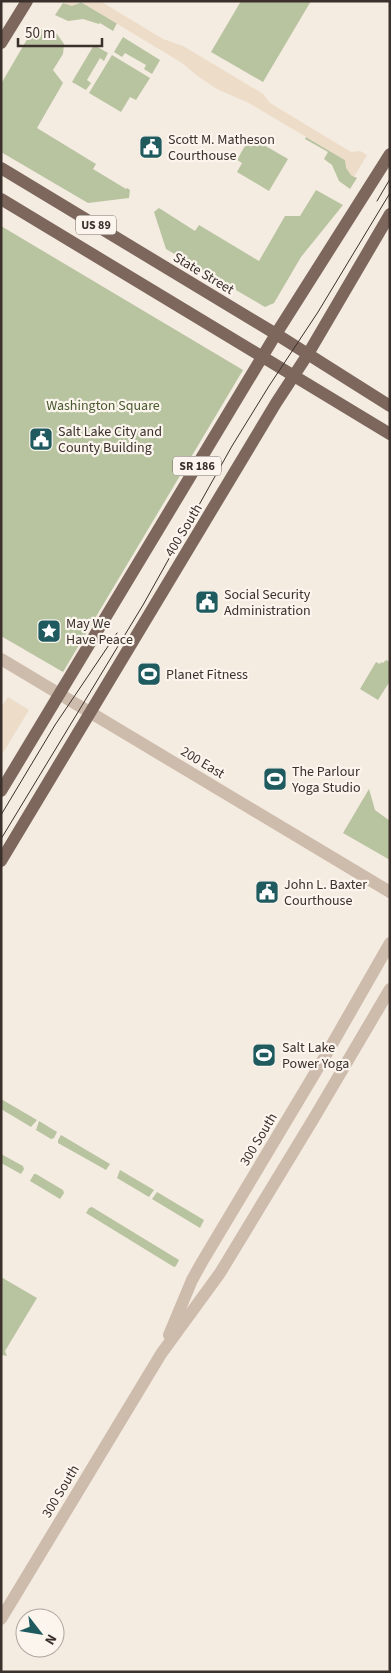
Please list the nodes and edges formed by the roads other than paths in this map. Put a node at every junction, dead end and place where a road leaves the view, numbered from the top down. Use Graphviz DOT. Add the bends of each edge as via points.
graph roads {
  1 [pos="27,1"];
  2 [pos="1,43"];
  3 [pos="390,154"];
  4 [pos="1,168"];
  5 [pos="1,199"];
  6 [pos="390,214"];
  7 [pos="276,334"];
  8 [pos="308,354"];
  9 [pos="262,356"];
  10 [pos="295,375"];
  11 [pos="390,406"];
  12 [pos="390,434"];
  13 [pos="1,659"];
  14 [pos="60,694"];
  15 [pos="91,712"];
  16 [pos="1,791"];
  17 [pos="1,861"];
  18 [pos="390,892"];
  19 [pos="390,943"];
  20 [pos="390,989"];
  21 [pos="161,1354"];
  22 [pos="1,1619"];
  1 -- 2 [label="main road"];
  3 -- 7 [label="main road, 400 South"];
  4 -- 7 [label="main road, State Street / US 89"];
  5 -- 9 [label="main road, US 89"];
  6 -- 8 [label="main road, 400 South"];
  7 -- 8 [label="main road, State Street"];
  7 -- 9 [label="main road, 400 South / SR 186"];
  8 -- 10 [label="main road, 400 South"];
  8 -- 11 [label="main road, State Street"];
  9 -- 10 [label="main road, US 89"];
  9 -- 14 [label="main road, 400 South / SR 186"];
  10 -- 12 [label="main road"];
  10 -- 15 [label="main road, 400 South / SR 186"];
  13 -- 14 [label="street, 200 East"];
  14 -- 15 [label="street, 200 East"];
  14 -- 16 [label="main road, 400 South / SR 186"];
  15 -- 17 [label="main road, 400 South / SR 186"];
  15 -- 18 [label="street, 200 East"];
  19 -- 21 [label="street, 300 South" via="195,1274"];
  20 -- 21 [label="street, 300 South" via="220,1273"];
  21 -- 22 [label="street, 300 South"];
}
